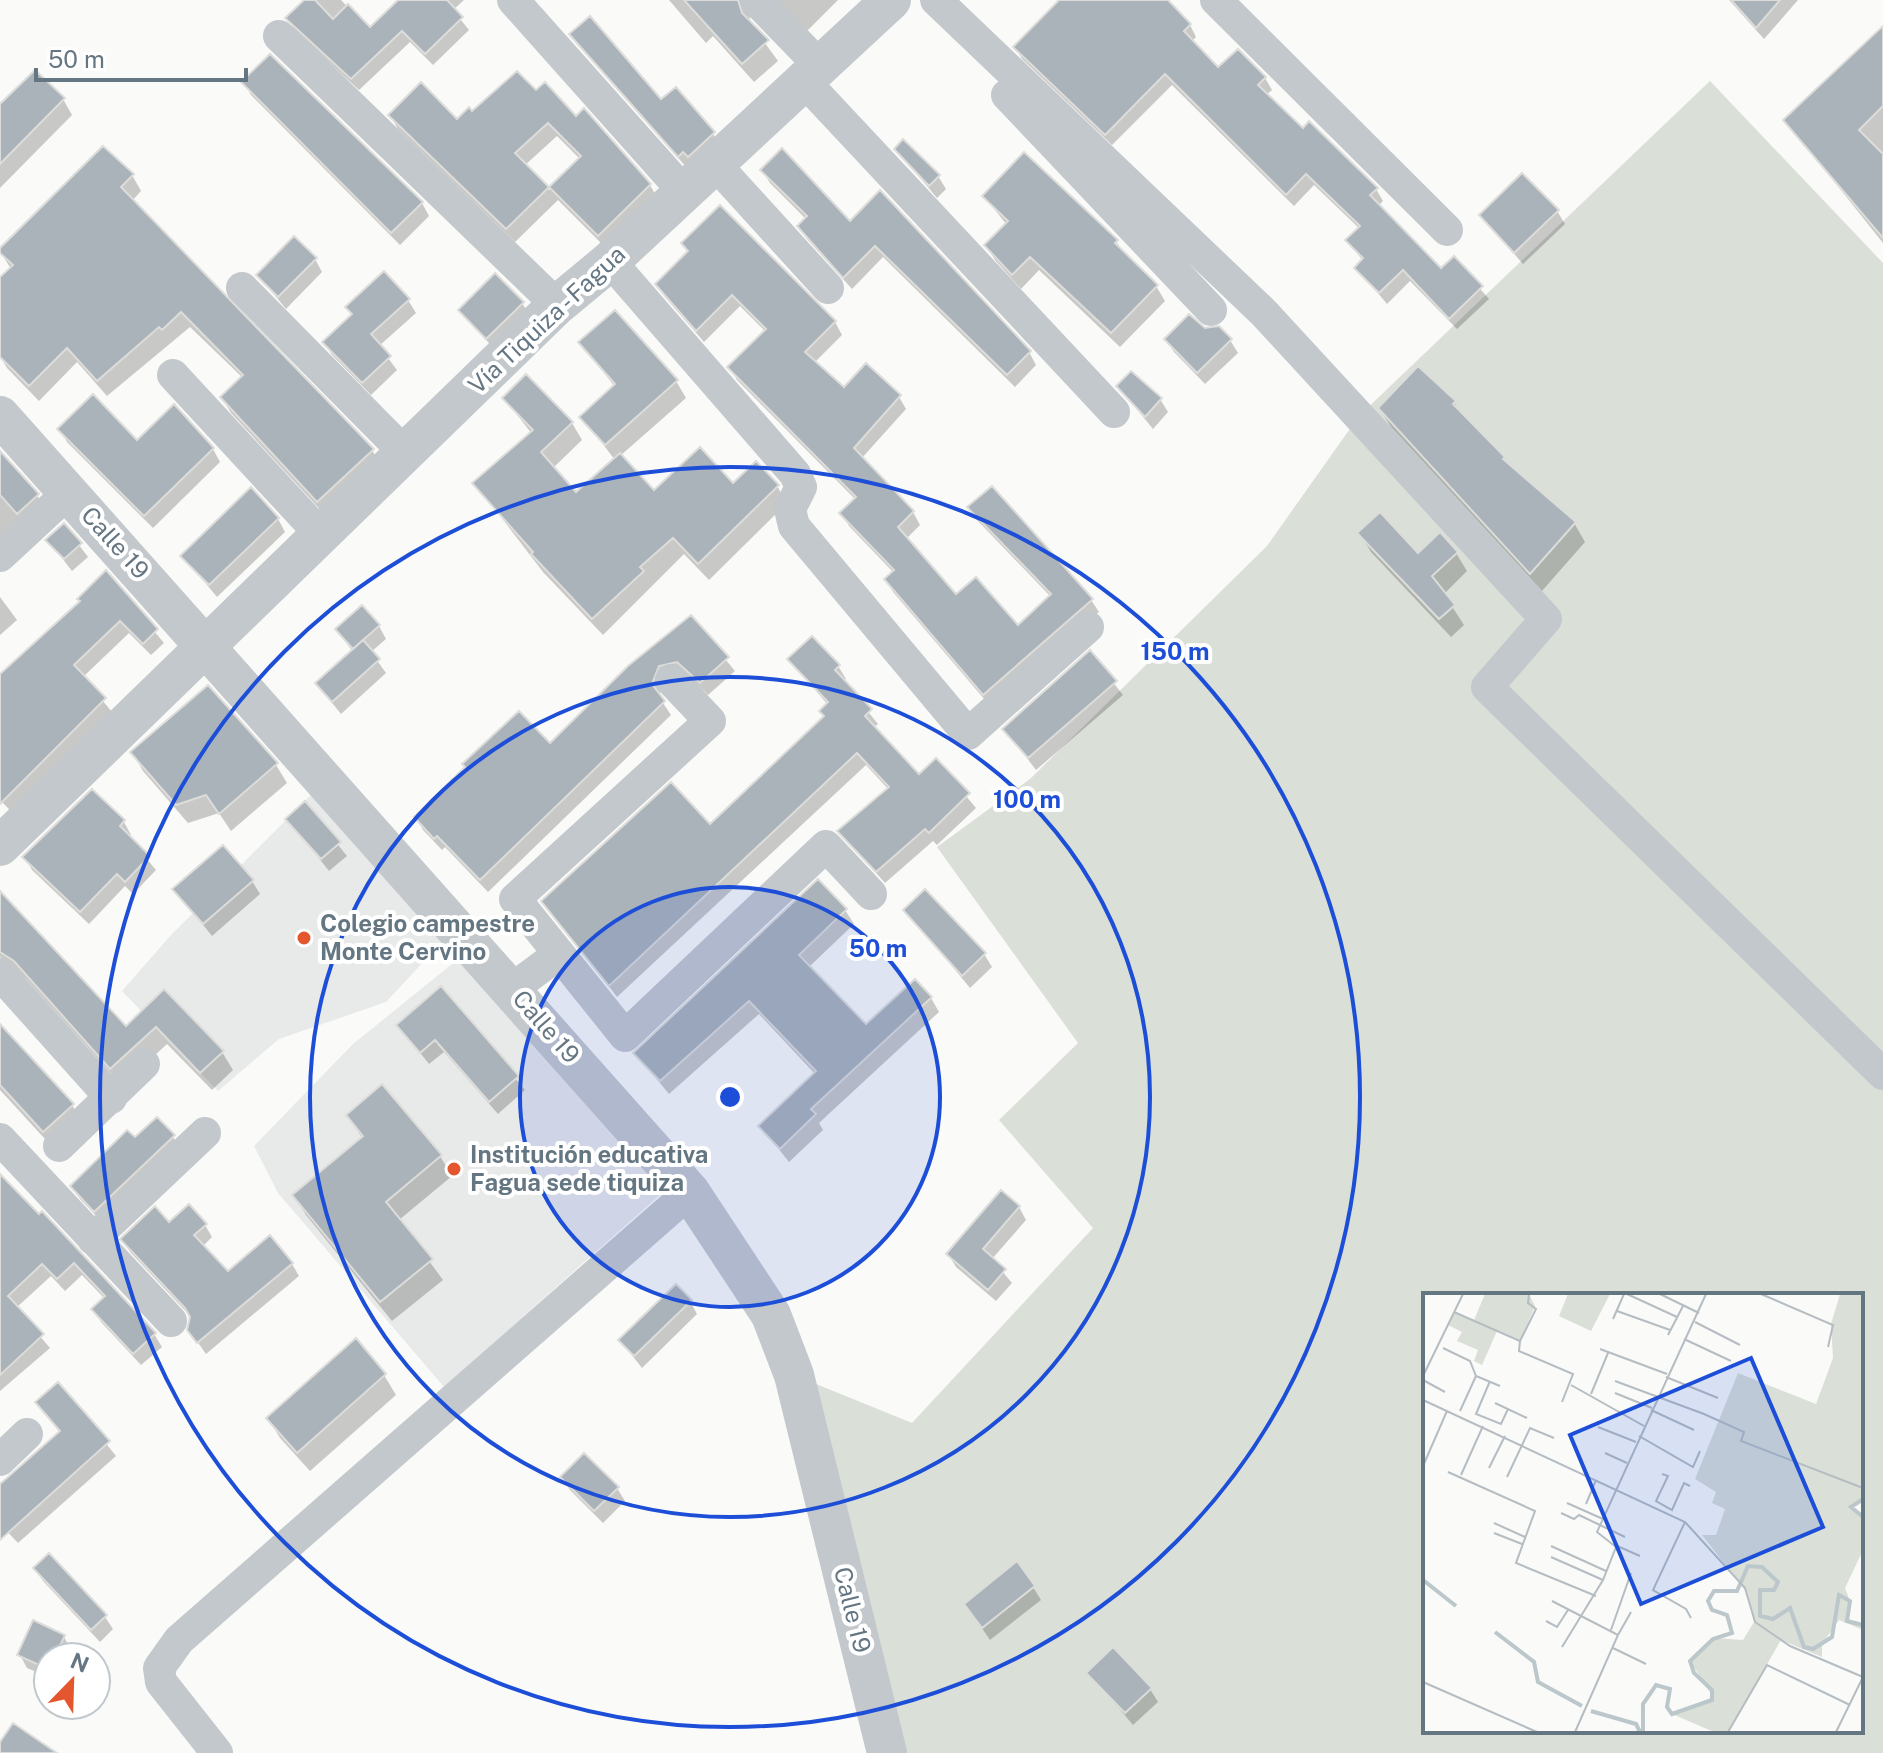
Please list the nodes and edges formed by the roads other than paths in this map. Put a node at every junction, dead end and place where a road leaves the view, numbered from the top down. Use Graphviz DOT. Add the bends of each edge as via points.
graph roads {
  1 [pos="513,0"];
  2 [pos="756,0"];
  3 [pos="891,0"];
  4 [pos="917,0"];
  5 [pos="936,0"];
  6 [pos="1216,0"];
  7 [pos="279,36"];
  8 [pos="814,75"];
  9 [pos="716,165"];
  10 [pos="685,193"];
  11 [pos="1447,230"];
  12 [pos="610,261"];
  13 [pos="242,288"];
  14 [pos="828,288"];
  15 [pos="557,305"];
  16 [pos="1211,310"];
  17 [pos="173,375"];
  18 [pos="1114,412"];
  19 [pos="0,416"];
  20 [pos="405,453"];
  21 [pos="69,492"];
  22 [pos="321,535"];
  23 [pos="0,556"];
  24 [pos="1088,627"];
  25 [pos="207,645"];
  26 [pos="671,680"];
  27 [pos="0,846"];
  28 [pos="871,894"];
  29 [pos="559,954"];
  30 [pos="0,974"];
  31 [pos="512,989"];
  32 [pos="144,1064"];
  33 [pos="1883,1074"];
  34 [pos="111,1098"];
  35 [pos="205,1133"];
  36 [pos="0,1139"];
  37 [pos="59,1146"];
  38 [pos="690,1192"];
  39 [pos="93,1239"];
  40 [pos="171,1321"];
  41 [pos="27,1434"];
  42 [pos="0,1460"];
  43 [pos="217,1753"];
  44 [pos="887,1753"];
  1 -- 10 [label="street"];
  2 -- 8 [label="street"];
  3 -- 8 [label="street, Vía Tiquiza - Fagua"];
  4 -- 16 [label="street"];
  5 -- 33 [label="street" via="1264,313 1546,619 1487,687"];
  6 -- 11 [label="street"];
  7 -- 15 [label="street"];
  8 -- 9 [label="street, Vía Tiquiza - Fagua"];
  8 -- 18 [label="street"];
  9 -- 10 [label="street, Vía Tiquiza - Fagua"];
  9 -- 14 [label="street"];
  10 -- 12 [label="street, Vía Tiquiza - Fagua"];
  12 -- 15 [label="street, Vía Tiquiza - Fagua"];
  12 -- 24 [label="street" via="795,474 801,487 790,509 794,526 968,734"];
  13 -- 20 [label="street"];
  15 -- 20 [label="street, Vía Tiquiza - Fagua"];
  17 -- 22 [label="street"];
  19 -- 21 [label="street, Calle 19"];
  20 -- 22 [label="street, Vía Tiquiza - Fagua"];
  21 -- 23 [label="street"];
  21 -- 25 [label="street, Calle 19"];
  22 -- 25 [label="street, Vía Tiquiza - Fagua"];
  25 -- 27 [label="street, Vía Tiquiza - Fagua"];
  25 -- 31 [label="street, Calle 19"];
  26 -- 29 [label="street" via="710,721 515,899"];
  28 -- 29 [label="street" via="826,846 625,1036"];
  29 -- 31 [label="street"];
  30 -- 34 [label="street"];
  31 -- 38 [label="street, Calle 19"];
  32 -- 34 [label="street"];
  34 -- 37 [label="street"];
  35 -- 39 [label="street"];
  36 -- 39 [label="street"];
  38 -- 43 [label="street" via="179,1640 159,1668 161,1682"];
  38 -- 44 [label="street, Calle 19" via="771,1315 794,1375"];
  39 -- 40 [label="street"];
  41 -- 42 [label="street"];
}
